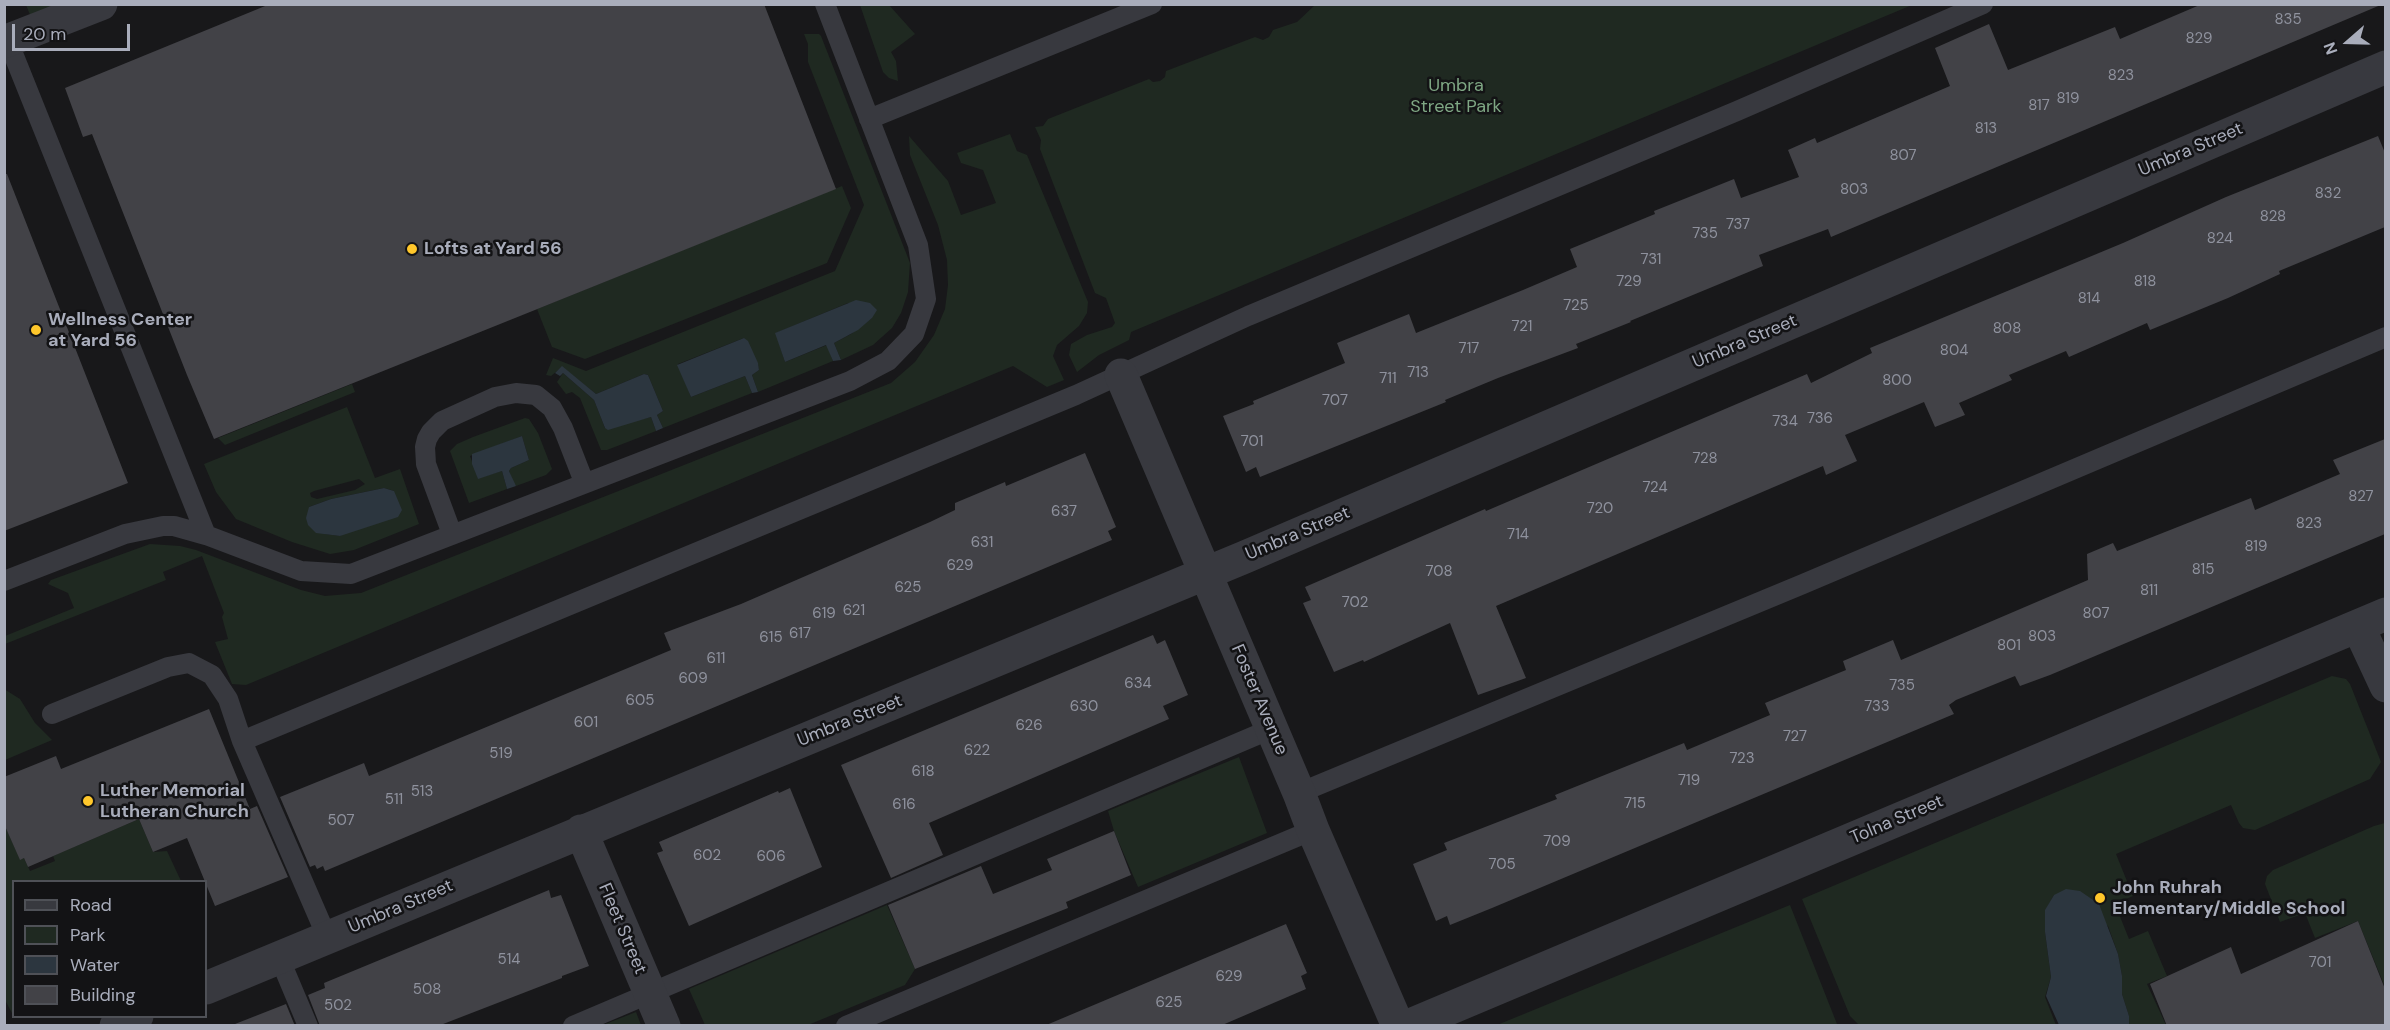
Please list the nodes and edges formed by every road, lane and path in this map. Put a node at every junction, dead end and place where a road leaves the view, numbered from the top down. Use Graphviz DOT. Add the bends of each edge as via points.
graph roads {
  1 [pos="102,4"];
  2 [pos="825,4"];
  3 [pos="1983,4"];
  4 [pos="1145,6"];
  5 [pos="6,42"];
  6 [pos="2385,67"];
  7 [pos="869,118"];
  8 [pos="2385,337"];
  9 [pos="1121,375"];
  10 [pos="584,482"];
  11 [pos="452,534"];
  12 [pos="206,535"];
  13 [pos="1205,573"];
  14 [pos="4,581"];
  15 [pos="2372,620"];
  16 [pos="2385,686"];
  17 [pos="52,714"];
  18 [pos="1271,729"];
  19 [pos="242,741"];
  20 [pos="1299,793"];
  21 [pos="1313,830"];
  22 [pos="581,831"];
  23 [pos="327,937"];
  24 [pos="279,957"];
  25 [pos="207,988"];
  26 [pos="649,992"];
  27 [pos="135,1018"];
  28 [pos="116,1026"];
  29 [pos="308,1026"];
  30 [pos="573,1026"];
  31 [pos="664,1026"];
  32 [pos="846,1026"];
  33 [pos="1398,1026"];
  34 [pos="1408,1026"];
  1 -- 5 [label="street"];
  2 -- 7 [label="lane"];
  3 -- 9 [label="lane" via="1248,316"];
  4 -- 7 [label="lane"];
  5 -- 12 [label="lane"];
  6 -- 13 [label="street, Umbra Street"];
  7 -- 10 [label="lane" via="918,245 926,299 914,334 888,361 850,381"];
  8 -- 20 [label="lane"];
  9 -- 13 [label="street, Foster Avenue"];
  9 -- 19 [label="lane"];
  10 -- 11 [label="lane"];
  10 -- 11 [label="lane" via="552,408 536,395 511,393 495,397 442,421 427,439 426,464"];
  11 -- 12 [label="lane" via="351,574 301,571"];
  12 -- 14 [label="lane" via="174,526 139,529"];
  13 -- 18 [label="street, Foster Avenue"];
  13 -- 22 [label="street, Umbra Street"];
  15 -- 16 [label="street"];
  15 -- 34 [label="street, Tolna Street"];
  17 -- 19 [label="lane" via="168,667 189,663 212,675 228,699"];
  18 -- 20 [label="street, Foster Avenue"];
  18 -- 26 [label="lane"];
  19 -- 23 [label="lane"];
  20 -- 21 [label="street, Foster Avenue"];
  21 -- 32 [label="lane"];
  21 -- 33 [label="street, Foster Avenue"];
  22 -- 23 [label="street, Umbra Street"];
  22 -- 26 [label="street, Fleet Street"];
  23 -- 24 [label="street, Umbra Street"];
  24 -- 25 [label="street, Umbra Street"];
  24 -- 29 [label="lane"];
  26 -- 30 [label="lane"];
  26 -- 31 [label="street, Fleet Street"];
  27 -- 28 [label="street"];
}
